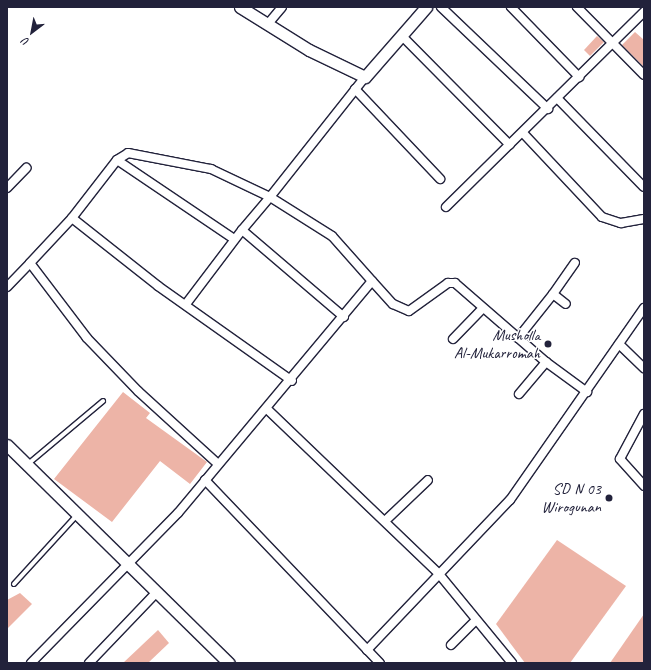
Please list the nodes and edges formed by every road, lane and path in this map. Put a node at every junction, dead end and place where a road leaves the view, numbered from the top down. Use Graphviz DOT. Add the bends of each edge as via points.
graph roads {
  1 [pos="240,7"];
  2 [pos="282,7"];
  3 [pos="425,7"];
  4 [pos="441,7"];
  5 [pos="511,7"];
  6 [pos="577,7"];
  7 [pos="644,12"];
  8 [pos="267,25"];
  9 [pos="402,36"];
  10 [pos="613,44"];
  11 [pos="644,75"];
  12 [pos="365,77"];
  13 [pos="578,77"];
  14 [pos="355,89"];
  15 [pos="557,98"];
  16 [pos="548,109"];
  17 [pos="523,133"];
  18 [pos="510,145"];
  19 [pos="117,160"];
  20 [pos="26,168"];
  21 [pos="440,179"];
  22 [pos="644,187"];
  23 [pos="7,188"];
  24 [pos="272,194"];
  25 [pos="446,207"];
  26 [pos="72,218"];
  27 [pos="644,219"];
  28 [pos="242,230"];
  29 [pos="234,239"];
  30 [pos="30,263"];
  31 [pos="575,263"];
  32 [pos="372,281"];
  33 [pos="7,287"];
  34 [pos="553,294"];
  35 [pos="186,304"];
  36 [pos="566,304"];
  37 [pos="483,308"];
  38 [pos="643,311"];
  39 [pos="344,317"];
  40 [pos="518,338"];
  41 [pos="454,339"];
  42 [pos="619,344"];
  43 [pos="546,362"];
  44 [pos="644,368"];
  45 [pos="292,381"];
  46 [pos="587,392"];
  47 [pos="519,394"];
  48 [pos="103,402"];
  49 [pos="267,409"];
  50 [pos="644,414"];
  51 [pos="7,445"];
  52 [pos="27,464"];
  53 [pos="218,464"];
  54 [pos="205,480"];
  55 [pos="428,480"];
  56 [pos="644,486"];
  57 [pos="78,513"];
  58 [pos="385,522"];
  59 [pos="131,564"];
  60 [pos="439,574"];
  61 [pos="14,584"];
  62 [pos="156,593"];
  63 [pos="476,620"];
  64 [pos="451,645"];
  65 [pos="367,650"];
  66 [pos="31,663"];
  67 [pos="89,663"];
  68 [pos="229,663"];
  69 [pos="380,663"];
  70 [pos="512,663"];
  1 -- 8 [label="street"];
  2 -- 8 [label="street"];
  3 -- 9 [label="street"];
  4 -- 16 [label="street"];
  5 -- 13 [label="street"];
  6 -- 10 [label="street"];
  7 -- 10 [label="street"];
  8 -- 12 [label="street" via="309,50"];
  9 -- 12 [label="street"];
  9 -- 18 [label="street"];
  10 -- 11 [label="street"];
  10 -- 13 [label="street"];
  12 -- 14 [label="street"];
  13 -- 15 [label="street"];
  14 -- 21 [label="street"];
  14 -- 24 [label="street"];
  15 -- 16 [label="street"];
  15 -- 22 [label="street"];
  16 -- 17 [label="street"];
  17 -- 18 [label="street"];
  17 -- 27 [label="street" via="602,217 621,223"];
  18 -- 25 [label="street"];
  19 -- 24 [label="street" via="128,153 178,160 211,169"];
  19 -- 26 [label="street"];
  19 -- 29 [label="street"];
  20 -- 23 [label="street"];
  24 -- 28 [label="street"];
  24 -- 32 [label="street" via="332,236"];
  26 -- 30 [label="street"];
  26 -- 35 [label="street"];
  28 -- 29 [label="street"];
  28 -- 39 [label="street"];
  29 -- 35 [label="street"];
  30 -- 33 [label="street"];
  30 -- 53 [label="street" via="87,338 138,391"];
  31 -- 34 [label="street"];
  32 -- 37 [label="street" via="401,310 416,308 452,282"];
  32 -- 39 [label="street"];
  34 -- 36 [label="street"];
  34 -- 40 [label="street"];
  35 -- 45 [label="street"];
  37 -- 40 [label="street"];
  37 -- 41 [label="street"];
  38 -- 42 [label="street"];
  39 -- 45 [label="street"];
  40 -- 43 [label="street"];
  42 -- 44 [label="street"];
  42 -- 46 [label="street"];
  43 -- 46 [label="street"];
  43 -- 47 [label="street"];
  45 -- 49 [label="street"];
  46 -- 60 [label="street" via="510,500"];
  48 -- 52 [label="lane"];
  49 -- 53 [label="street"];
  49 -- 58 [label="street"];
  50 -- 56 [label="street" via="620,459"];
  51 -- 52 [label="street"];
  52 -- 57 [label="street"];
  53 -- 54 [label="street"];
  54 -- 59 [label="street"];
  54 -- 65 [label="street"];
  55 -- 58 [label="street"];
  57 -- 59 [label="street"];
  57 -- 61 [label="lane"];
  58 -- 60 [label="street"];
  59 -- 62 [label="street"];
  59 -- 66 [label="street"];
  60 -- 63 [label="street"];
  60 -- 65 [label="street"];
  62 -- 67 [label="street"];
  62 -- 68 [label="street"];
  63 -- 64 [label="street"];
  63 -- 70 [label="street"];
  65 -- 69 [label="street"];
}
